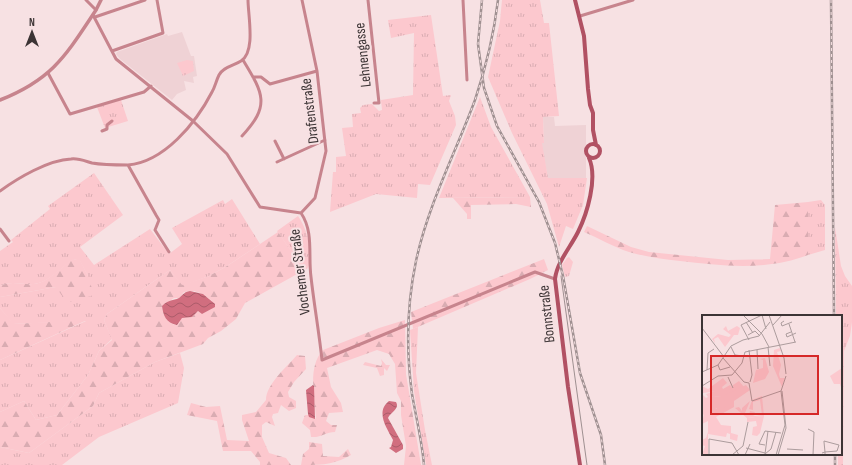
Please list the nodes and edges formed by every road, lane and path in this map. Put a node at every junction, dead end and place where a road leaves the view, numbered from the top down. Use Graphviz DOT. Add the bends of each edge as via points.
graph roads {
  1 [pos="86,0"];
  2 [pos="100,0"];
  3 [pos="145,0"];
  4 [pos="157,0"];
  5 [pos="248,0"];
  6 [pos="302,0"];
  7 [pos="368,0"];
  8 [pos="463,0"];
  9 [pos="575,0"];
  10 [pos="633,0"];
  11 [pos="96,10"];
  12 [pos="94,16"];
  13 [pos="580,16"];
  14 [pos="112,51"];
  15 [pos="243,60"];
  16 [pos="317,71"];
  17 [pos="48,73"];
  18 [pos="253,78"];
  19 [pos="467,80"];
  20 [pos="151,86"];
  21 [pos="0,100"];
  22 [pos="374,103"];
  23 [pos="112,121"];
  24 [pos="193,121"];
  25 [pos="593,130"];
  26 [pos="102,131"];
  27 [pos="242,136"];
  28 [pos="325,140"];
  29 [pos="276,141"];
  30 [pos="596,145"];
  31 [pos="588,146"];
  32 [pos="590,158"];
  33 [pos="597,158"];
  34 [pos="284,159"];
  35 [pos="277,162"];
  36 [pos="128,165"];
  37 [pos="592,168"];
  38 [pos="0,191"];
  39 [pos="301,213"];
  40 [pos="0,229"];
  41 [pos="4,234"];
  42 [pos="0,237"];
  43 [pos="9,241"];
  44 [pos="169,252"];
  45 [pos="555,279"];
  46 [pos="580,465"];
  1 -- 11 [label="street"];
  2 -- 11 [label="street"];
  3 -- 12 [label="street"];
  4 -- 14 [label="street" via="163,33"];
  5 -- 15 [label="street" via="250,32"];
  6 -- 16 [label="street, Drafenstraße"];
  7 -- 22 [label="street, Lehnengasse" via="379,103"];
  8 -- 19 [label="street"];
  9 -- 13 [label="main road"];
  10 -- 13 [label="street"];
  11 -- 12 [label="street"];
  12 -- 14 [label="street"];
  12 -- 17 [label="street"];
  13 -- 25 [label="main road"];
  14 -- 20 [label="street" via="118,61"];
  15 -- 18 [label="street"];
  15 -- 24 [label="street" via="219,74 213,90"];
  16 -- 18 [label="street" via="270,84 261,77"];
  16 -- 28 [label="street, Drafenstraße"];
  17 -- 20 [label="street" via="70,114 144,92"];
  17 -- 21 [label="street" via="28,88"];
  18 -- 27 [label="street" via="260,93 262,106"];
  20 -- 24 [label="street"];
  23 -- 26 [label="street" via="107,125 107,129"];
  24 -- 36 [label="street" via="162,153 148,161"];
  24 -- 39 [label="street, Vochemer Straße" via="233,162 260,207"];
  25 -- 30 [label="main road"];
  25 -- 31 [label="main road"];
  28 -- 34 [label="street"];
  28 -- 39 [label="street, Drafenstraße" via="324,160 315,198"];
  29 -- 34 [label="street"];
  30 -- 31 [label="main road"];
  30 -- 33 [label="main road" via="601,152"];
  31 -- 32 [label="main road" via="586,152"];
  32 -- 33 [label="main road"];
  32 -- 37 [label="main road, Bonnstraße"];
  33 -- 37 [label="main road, Bonnstraße"];
  34 -- 35 [label="street"];
  36 -- 38 [label="street" via="67,159 37,170"];
  36 -- 44 [label="street" via="156,215 156,230"];
  37 -- 45 [label="main road, Bonnstraße" via="590,195 585,213"];
  39 -- 45 [label="street, Vochemer Straße" via="311,247 310,275 322,360 535,272"];
  40 -- 41 [label="street"];
  41 -- 42 [label="street"];
  41 -- 43 [label="street"];
  45 -- 46 [label="main road, Bonnstraße"];
}
